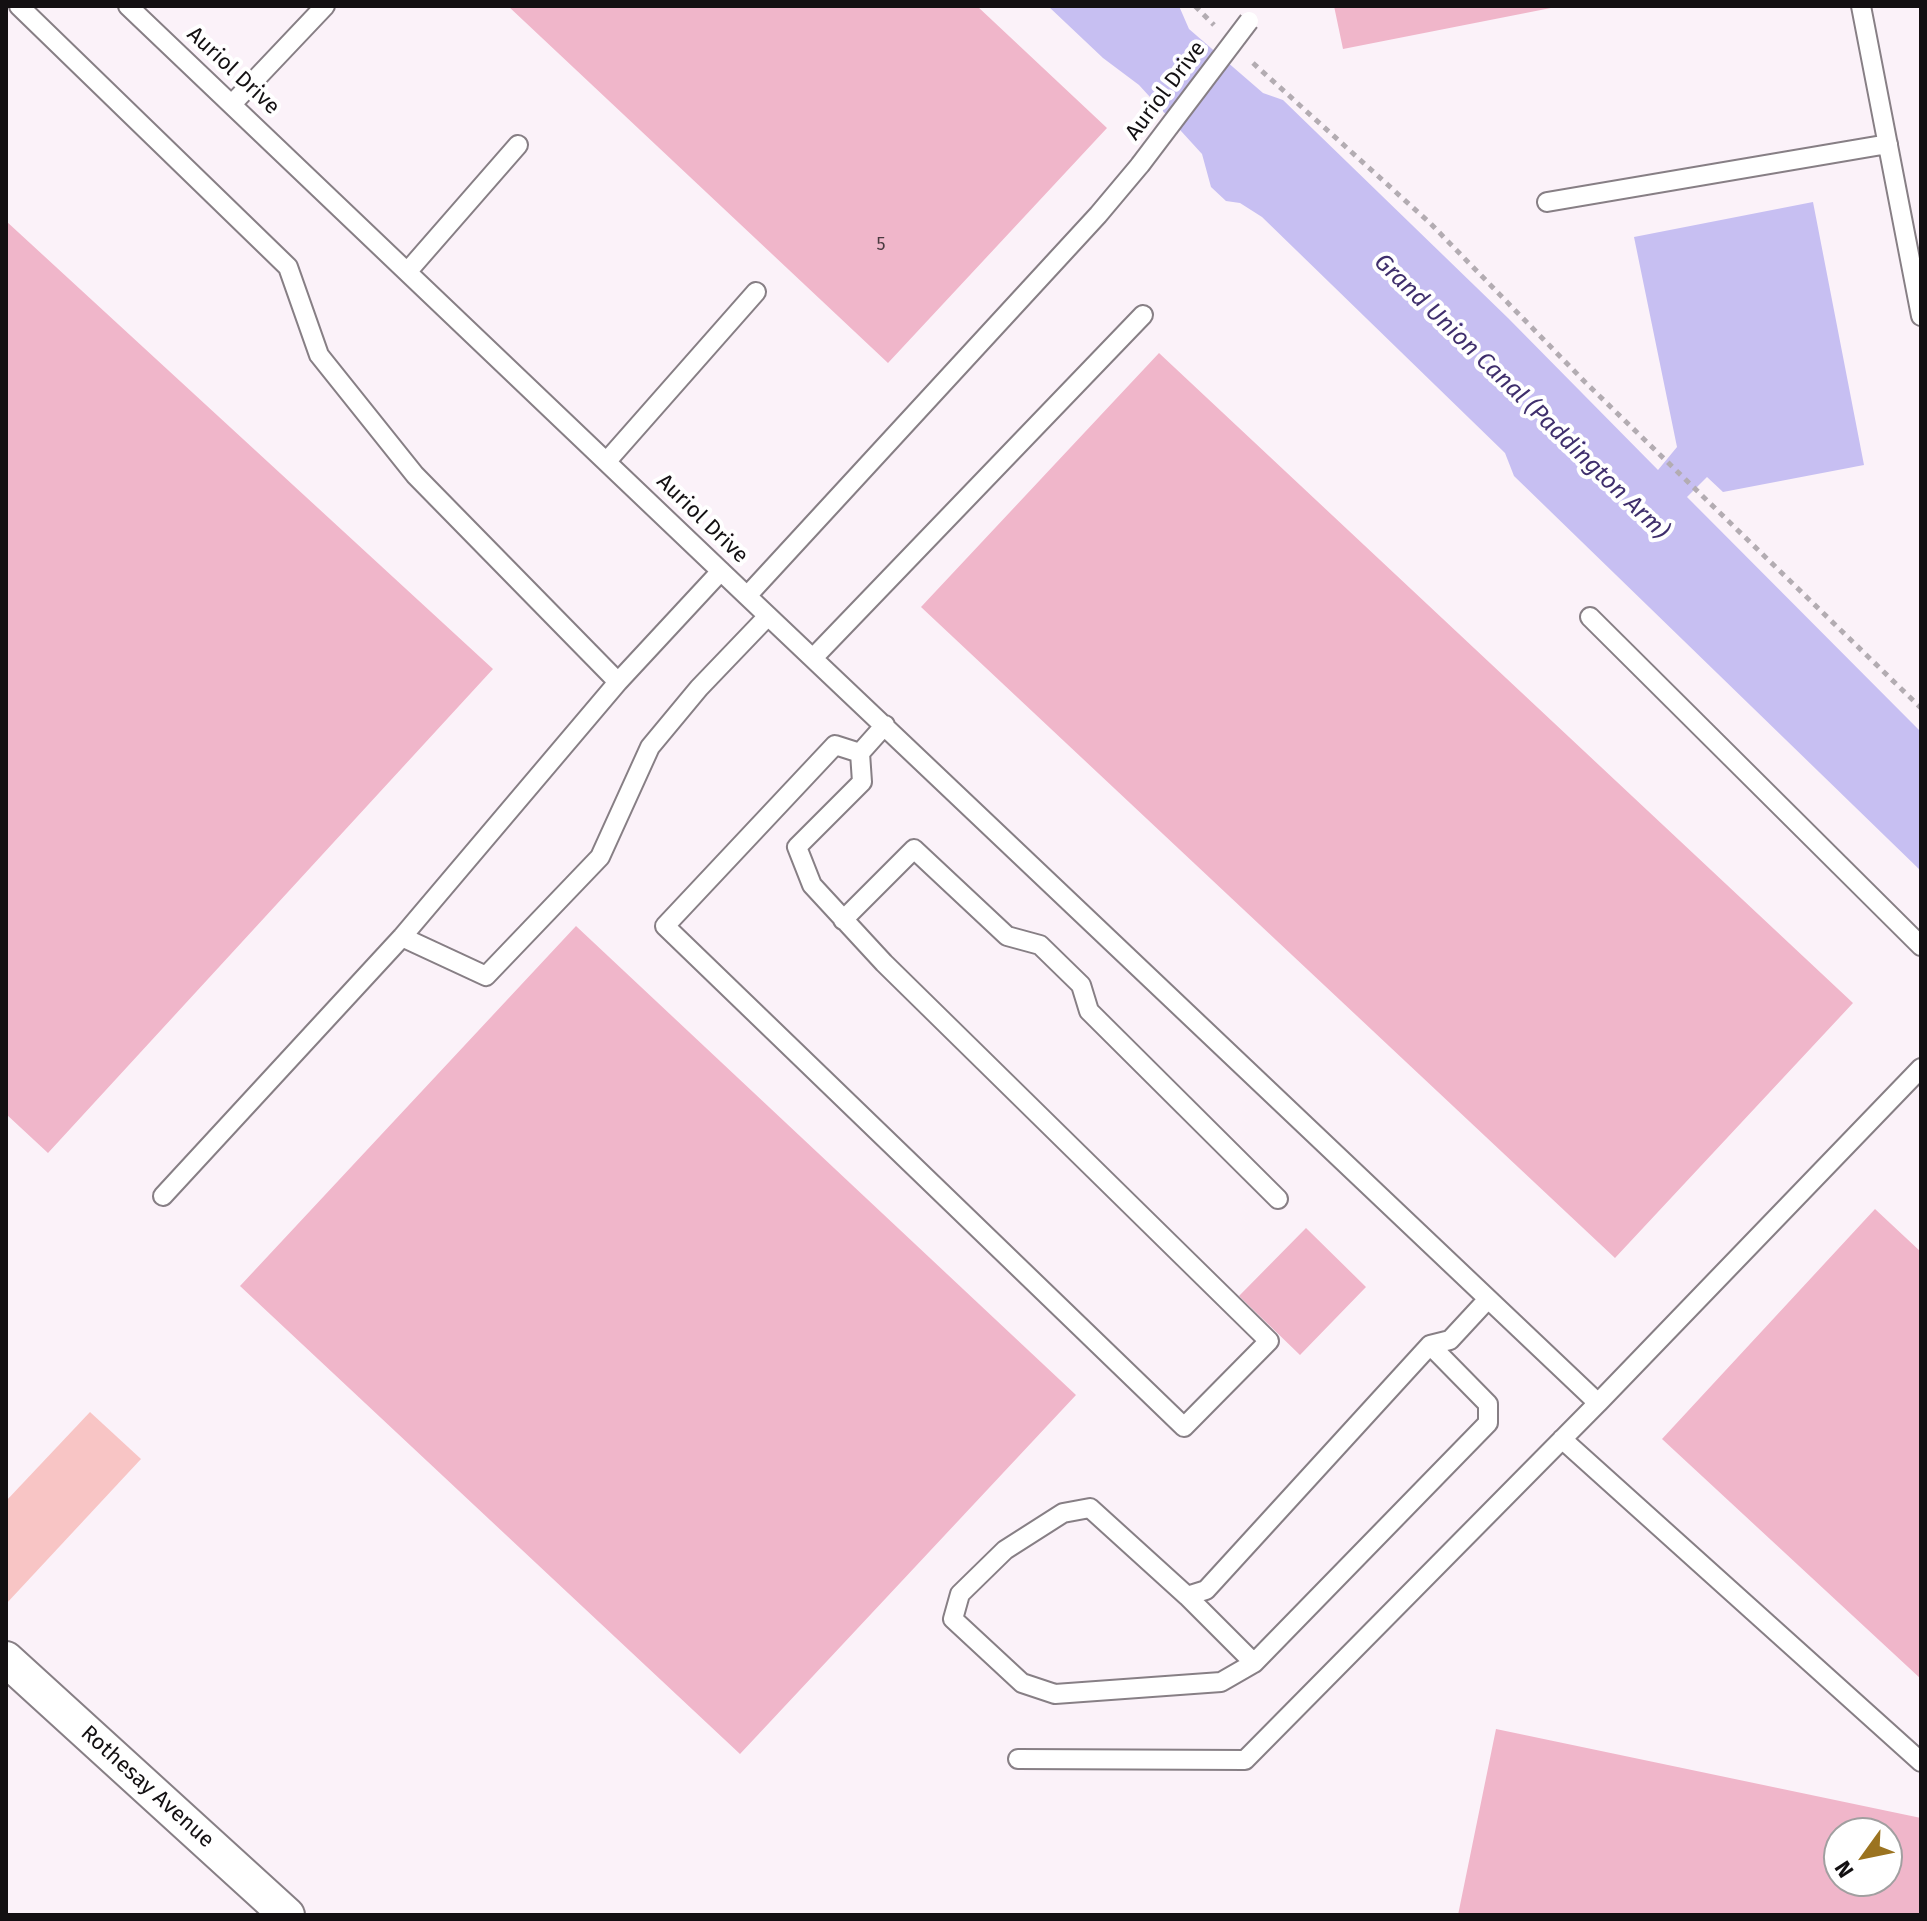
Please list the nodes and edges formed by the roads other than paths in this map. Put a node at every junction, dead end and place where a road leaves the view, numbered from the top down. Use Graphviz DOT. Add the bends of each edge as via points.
graph roads {
  1 [pos="19,6"];
  2 [pos="128,6"];
  3 [pos="325,6"];
  4 [pos="1861,6"];
  5 [pos="1251,14"];
  6 [pos="233,103"];
  7 [pos="1888,144"];
  8 [pos="518,145"];
  9 [pos="1547,202"];
  10 [pos="408,271"];
  11 [pos="756,292"];
  12 [pos="1143,315"];
  13 [pos="1921,316"];
  14 [pos="607,461"];
  15 [pos="721,571"];
  16 [pos="747,596"];
  17 [pos="768,616"];
  18 [pos="1590,617"];
  19 [pos="813,658"];
  20 [pos="618,682"];
  21 [pos="885,725"];
  22 [pos="860,753"];
  23 [pos="843,920"];
  24 [pos="402,937"];
  25 [pos="1921,946"];
  26 [pos="1921,1068"];
  27 [pos="163,1196"];
  28 [pos="1278,1199"];
  29 [pos="1488,1299"];
  30 [pos="1430,1345"];
  31 [pos="1598,1403"];
  32 [pos="1562,1439"];
  33 [pos="1187,1596"];
  34 [pos="6,1659"];
  35 [pos="1254,1663"];
  36 [pos="1018,1759"];
  37 [pos="1921,1762"];
  38 [pos="287,1915"];
  1 -- 20 [label="lane" via="288,267 319,355 415,475"];
  2 -- 6 [label="lane, Auriol Drive"];
  3 -- 6 [label="lane"];
  4 -- 7 [label="lane"];
  5 -- 16 [label="lane, Auriol Drive, bridge" via="1098,215"];
  6 -- 10 [label="lane, Auriol Drive"];
  7 -- 9 [label="lane"];
  7 -- 13 [label="lane"];
  8 -- 10 [label="lane"];
  10 -- 14 [label="lane, Auriol Drive"];
  11 -- 14 [label="lane"];
  12 -- 19 [label="lane"];
  14 -- 15 [label="lane, Auriol Drive"];
  15 -- 16 [label="lane, Auriol Drive"];
  15 -- 20 [label="lane"];
  16 -- 17 [label="lane"];
  17 -- 19 [label="lane"];
  17 -- 24 [label="lane" via="650,747 600,857 486,976"];
  18 -- 25 [label="lane"];
  19 -- 21 [label="lane"];
  20 -- 24 [label="lane"];
  21 -- 22 [label="lane"];
  21 -- 29 [label="lane"];
  22 -- 23 [label="lane" via="862,782 797,847 812,885"];
  22 -- 23 [label="lane" via="835,745 665,926 1184,1427 1269,1341"];
  23 -- 28 [label="lane" via="914,849 1007,936 1040,945 1081,985 1089,1011"];
  24 -- 27 [label="lane"];
  26 -- 31 [label="lane"];
  29 -- 30 [label="lane" via="1450,1340"];
  29 -- 31 [label="lane"];
  30 -- 33 [label="lane" via="1206,1590"];
  30 -- 35 [label="lane" via="1488,1404 1488,1423"];
  31 -- 32 [label="lane"];
  32 -- 36 [label="lane" via="1245,1760"];
  32 -- 37 [label="lane"];
  33 -- 35 [label="lane"];
  33 -- 35 [label="lane" via="1090,1508 1063,1513 1005,1550 960,1594 953,1619 1022,1683 1055,1694 1221,1682"];
  34 -- 38 [label="street, Rothesay Avenue"];
}
